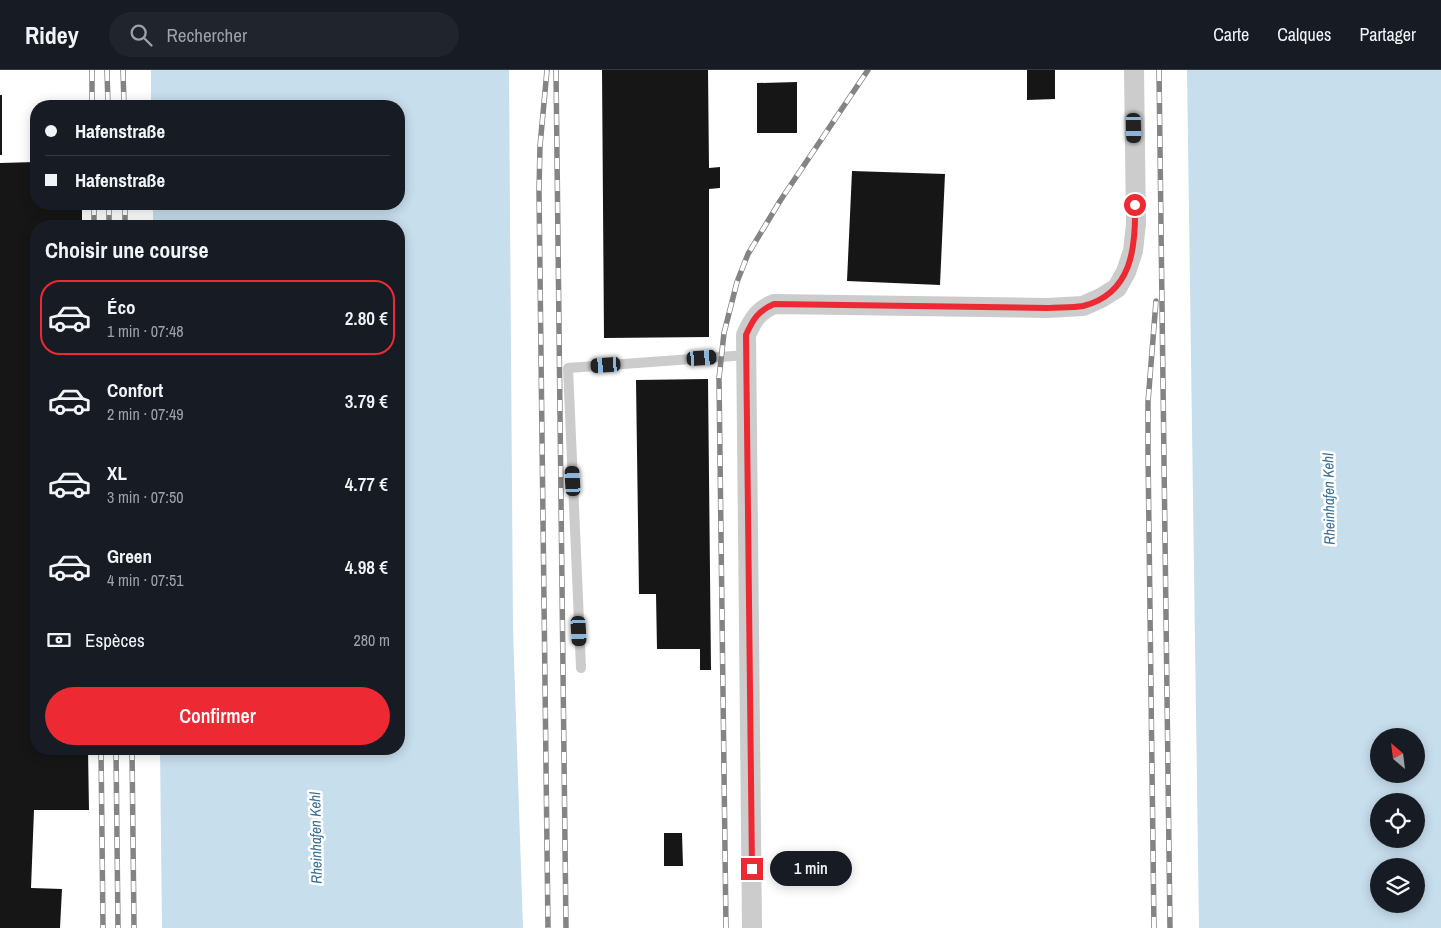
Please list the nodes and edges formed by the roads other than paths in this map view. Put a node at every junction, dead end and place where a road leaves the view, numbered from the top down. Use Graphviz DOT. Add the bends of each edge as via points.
graph roads {
  1 [pos="1134,70"];
  2 [pos="746,355"];
  3 [pos="581,668"];
  4 [pos="752,928"];
  1 -- 2 [label="street" via="1136,224 1133,251 1117,288 1083,306 1047,308 774,304 762,309 753,319 746,335"];
  2 -- 3 [label="lane" via="568,368"];
  2 -- 4 [label="street"];
}
